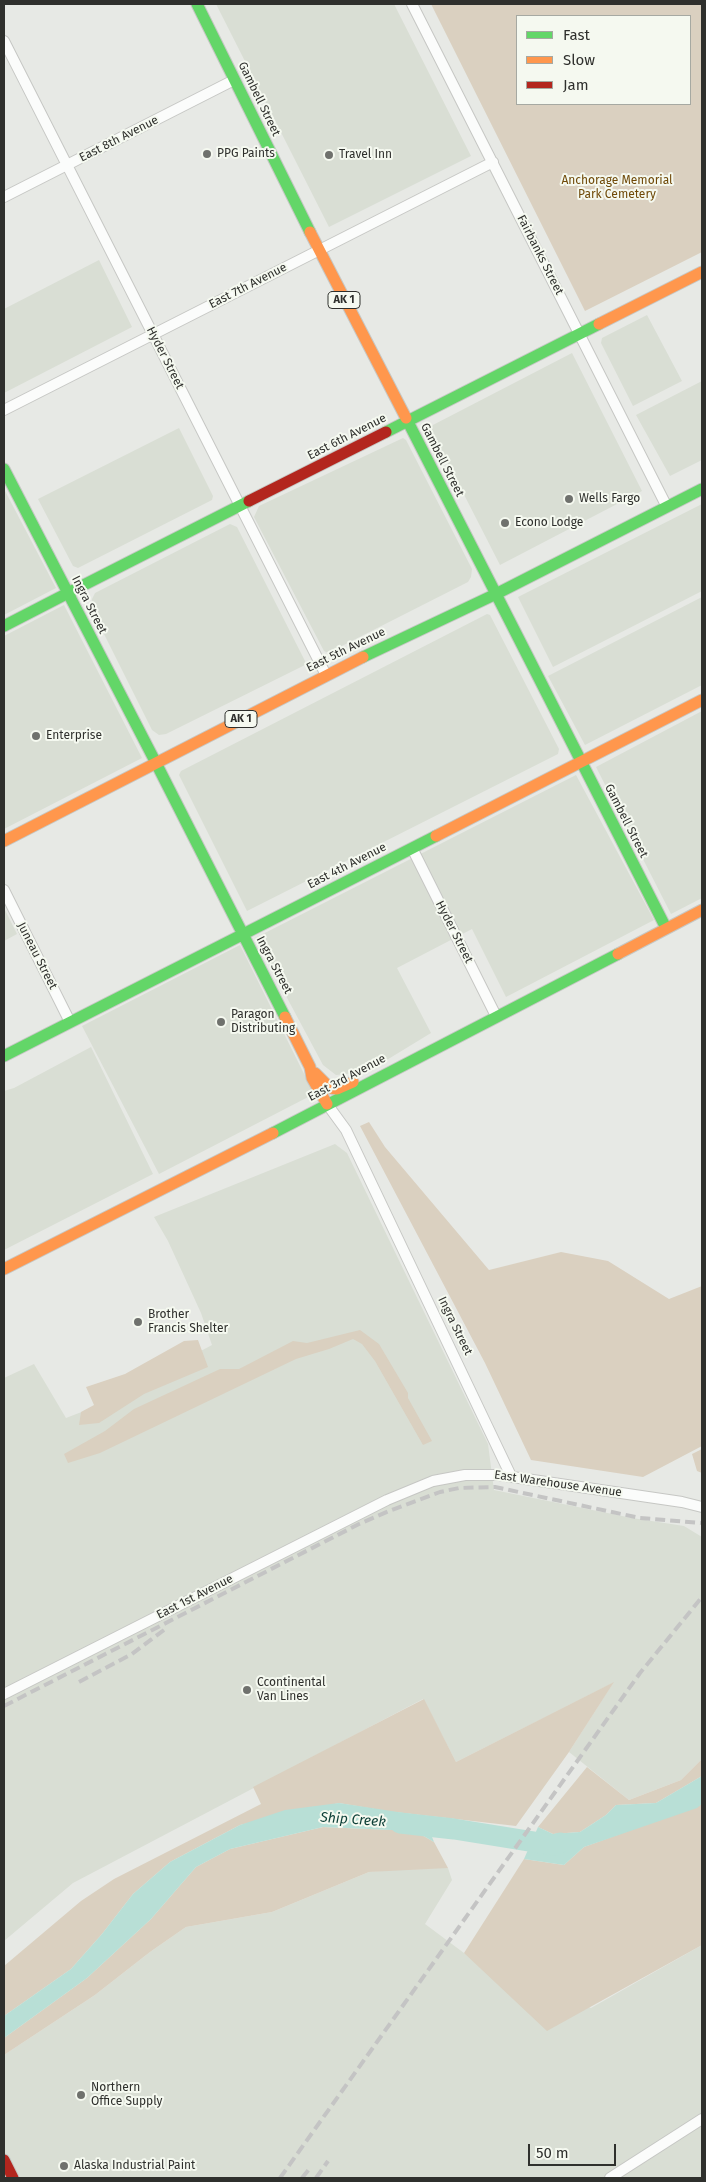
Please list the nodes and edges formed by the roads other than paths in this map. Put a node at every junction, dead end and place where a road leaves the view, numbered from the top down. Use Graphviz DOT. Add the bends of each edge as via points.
graph roads {
  1 [pos="197,4"];
  2 [pos="412,4"];
  3 [pos="4,41"];
  4 [pos="234,80"];
  5 [pos="493,162"];
  6 [pos="67,165"];
  7 [pos="4,197"];
  8 [pos="319,250"];
  9 [pos="702,272"];
  10 [pos="153,334"];
  11 [pos="581,335"];
  12 [pos="4,410"];
  13 [pos="407,423"];
  14 [pos="4,469"];
  15 [pos="702,489"];
  16 [pos="240,506"];
  17 [pos="667,507"];
  18 [pos="68,593"];
  19 [pos="496,594"];
  20 [pos="4,626"];
  21 [pos="326,675"];
  22 [pos="702,700"];
  23 [pos="156,763"];
  24 [pos="581,763"];
  25 [pos="4,841"];
  26 [pos="412,848"];
  27 [pos="4,890"];
  28 [pos="702,910"];
  29 [pos="666,928"];
  30 [pos="242,935"];
  31 [pos="496,1016"];
  32 [pos="70,1022"];
  33 [pos="4,1056"];
  34 [pos="310,1067"];
  35 [pos="370,1082"];
  36 [pos="328,1104"];
  37 [pos="4,1269"];
  38 [pos="511,1476"];
  39 [pos="387,1500"];
  40 [pos="702,1507"];
  41 [pos="4,1694"];
  42 [pos="702,2119"];
  43 [pos="4,2160"];
  44 [pos="12,2178"];
  45 [pos="610,2178"];
  1 -- 4 [label="main road, Gambell Street / AK 1"];
  2 -- 5 [label="street, Fairbanks Street"];
  3 -- 6 [label="street, Hyder Street"];
  4 -- 6 [label="street, East 8th Avenue"];
  4 -- 8 [label="main road, Gambell Street / AK 1"];
  5 -- 8 [label="street, East 7th Avenue"];
  5 -- 11 [label="street, Fairbanks Street"];
  6 -- 7 [label="street, East 8th Avenue"];
  6 -- 10 [label="street, Hyder Street"];
  8 -- 10 [label="street, East 7th Avenue"];
  8 -- 13 [label="main road, Gambell Street / AK 1"];
  9 -- 11 [label="main road, East 6th Avenue"];
  10 -- 12 [label="street, East 7th Avenue"];
  10 -- 16 [label="street, Hyder Street"];
  11 -- 13 [label="main road, East 6th Avenue"];
  11 -- 17 [label="street, Fairbanks Street"];
  13 -- 16 [label="main road, East 6th Avenue"];
  13 -- 19 [label="main road, Gambell Street / AK 1"];
  14 -- 18 [label="main road, Ingra Street"];
  15 -- 17 [label="main road, East 5th Avenue"];
  16 -- 18 [label="main road, East 6th Avenue"];
  16 -- 21 [label="street, Hyder Street"];
  17 -- 19 [label="main road, East 5th Avenue"];
  18 -- 20 [label="main road, East 6th Avenue"];
  18 -- 23 [label="main road, Ingra Street"];
  19 -- 21 [label="main road, East 5th Avenue / AK 1"];
  19 -- 24 [label="main road, Gambell Street"];
  21 -- 23 [label="main road, East 5th Avenue / AK 1"];
  22 -- 24 [label="main road, East 4th Avenue"];
  23 -- 25 [label="main road, East 5th Avenue / AK 1"];
  23 -- 30 [label="main road, Ingra Street"];
  24 -- 26 [label="main road, East 4th Avenue"];
  24 -- 29 [label="main road, Gambell Street"];
  26 -- 30 [label="main road, East 4th Avenue"];
  26 -- 31 [label="street, Hyder Street"];
  27 -- 32 [label="street, Juneau Street"];
  28 -- 29 [label="main road, East 3rd Avenue"];
  29 -- 31 [label="main road, East 3rd Avenue"];
  30 -- 32 [label="main road, East 4th Avenue"];
  30 -- 34 [label="main road, Ingra Street"];
  31 -- 35 [label="main road, East 3rd Avenue"];
  32 -- 33 [label="main road, East 4th Avenue"];
  34 -- 35 [label="main road" via="330,1088 337,1089 355,1081"];
  34 -- 36 [label="main road, Ingra Street" via="312,1078"];
  35 -- 36 [label="main road, East 3rd Avenue"];
  36 -- 37 [label="main road, East 3rd Avenue"];
  36 -- 38 [label="street, Ingra Street" via="346,1130"];
  38 -- 39 [label="street, East Warehouse Avenue" via="483,1474 446,1478 420,1485"];
  38 -- 40 [label="street, East Warehouse Avenue"];
  39 -- 41 [label="street, East 1st Avenue"];
  42 -- 45 [label="street"];
  43 -- 44 [label="main road"];
}
